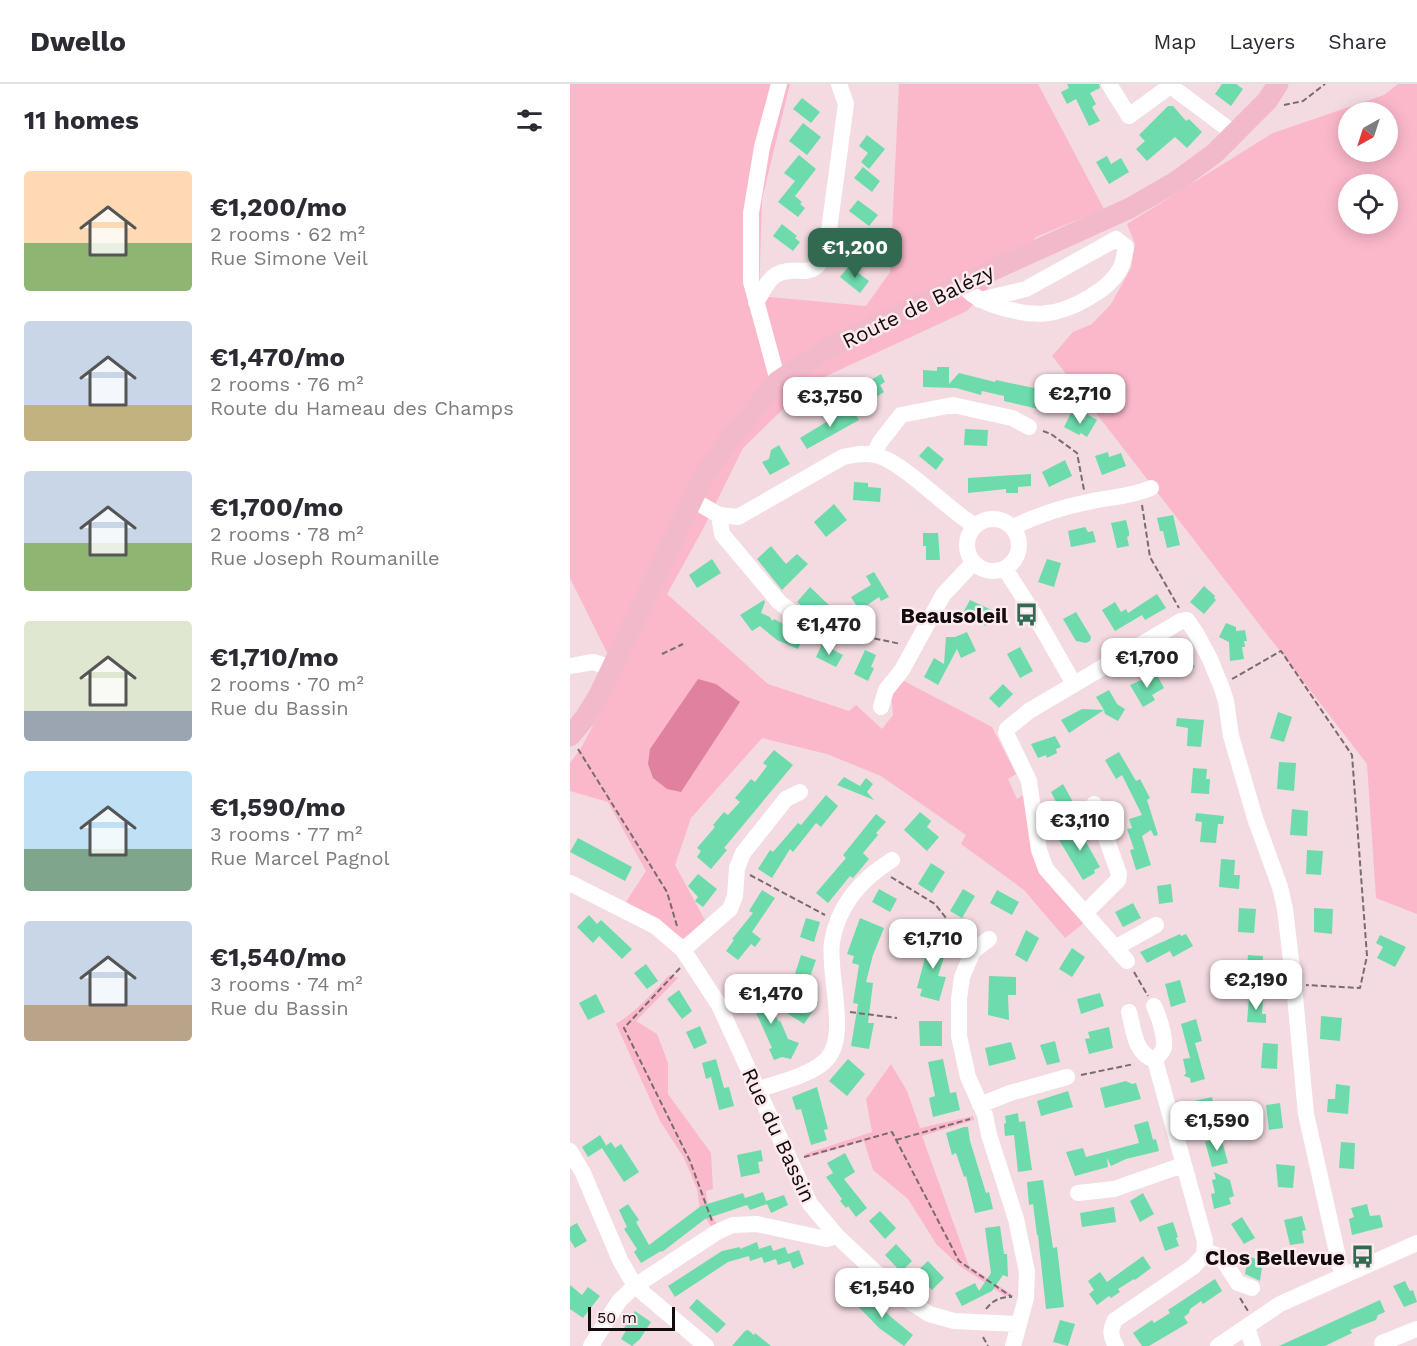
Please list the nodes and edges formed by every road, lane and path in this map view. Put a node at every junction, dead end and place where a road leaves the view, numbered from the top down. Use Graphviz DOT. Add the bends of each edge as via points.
graph roads {
  1 [pos="779,84"];
  2 [pos="839,84"];
  3 [pos="1109,84"];
  4 [pos="1325,84"];
  5 [pos="1169,85"];
  6 [pos="1272,92"];
  7 [pos="1235,134"];
  8 [pos="962,284"];
  9 [pos="980,300"];
  10 [pos="756,302"];
  11 [pos="778,381"];
  12 [pos="1029,427"];
  13 [pos="874,454"];
  14 [pos="1151,488"];
  15 [pos="691,499"];
  16 [pos="1086,502"];
  17 [pos="1142,507"];
  18 [pos="719,515"];
  19 [pos="974,525"];
  20 [pos="1013,527"];
  21 [pos="973,563"];
  22 [pos="1005,569"];
  23 [pos="1187,620"];
  24 [pos="833,630"];
  25 [pos="683,644"];
  26 [pos="915,647"];
  27 [pos="662,654"];
  28 [pos="570,666"];
  29 [pos="612,668"];
  30 [pos="1074,684"];
  31 [pos="1221,686"];
  32 [pos="881,707"];
  33 [pos="574,742"];
  34 [pos="800,792"];
  35 [pos="1094,804"];
  36 [pos="1037,839"];
  37 [pos="885,865"];
  38 [pos="737,868"];
  39 [pos="570,883"];
  40 [pos="1085,914"];
  41 [pos="838,922"];
  42 [pos="1156,925"];
  43 [pos="989,939"];
  44 [pos="1115,948"];
  45 [pos="973,951"];
  46 [pos="686,954"];
  47 [pos="1127,961"];
  48 [pos="1294,985"];
  49 [pos="1154,1006"];
  50 [pos="835,1010"];
  51 [pos="1129,1012"];
  52 [pos="897,1018"];
  53 [pos="1155,1059"];
  54 [pos="1067,1077"];
  55 [pos="757,1089"];
  56 [pos="982,1110"];
  57 [pos="896,1140"];
  58 [pos="570,1151"];
  59 [pos="790,1162"];
  60 [pos="1183,1165"];
  61 [pos="1078,1193"];
  62 [pos="717,1232"];
  63 [pos="837,1236"];
  64 [pos="1416,1247"];
  65 [pos="1205,1251"];
  66 [pos="1342,1275"];
  67 [pos="635,1286"];
  68 [pos="1252,1288"];
  69 [pos="1013,1298"];
  70 [pos="1019,1324"];
  71 [pos="1248,1327"];
  72 [pos="1417,1329"];
  73 [pos="1380,1345"];
  74 [pos="591,1346"];
  75 [pos="706,1346"];
  76 [pos="1013,1346"];
  77 [pos="1116,1346"];
  78 [pos="1218,1346"];
  79 [pos="1253,1346"];
  1 -- 10 [label="street" via="762,147 751,213 751,282"];
  2 -- 10 [label="street" via="846,105 823,260 808,272 774,276"];
  3 -- 5 [label="street" via="1129,116"];
  4 -- 6 [label="path" via="1303,101 1284,105"];
  5 -- 7 [label="street"];
  6 -- 7 [label="main road, Route de Balézy"];
  7 -- 8 [label="main road, Route de Balézy" via="1178,181 1130,208"];
  8 -- 9 [label="street"];
  8 -- 11 [label="main road, Route de Balézy" via="827,349"];
  9 -- 9 [label="street" via="1016,312 1039,314 1070,309 1104,289 1121,268 1126,247 1116,239 1026,289"];
  10 -- 11 [label="street"];
  11 -- 15 [label="main road, Route de Balézy" via="728,441"];
  12 -- 13 [label="street" via="1012,418 953,405 901,416"];
  12 -- 16 [label="path" via="1051,434 1077,453"];
  13 -- 18 [label="street" via="843,457 738,517"];
  13 -- 19 [label="street" via="891,460"];
  14 -- 16 [label="street"];
  15 -- 18 [label="street"];
  15 -- 29 [label="main road, Route de Balézy"];
  16 -- 20 [label="street"];
  17 -- 23 [label="path" via="1150,557"];
  18 -- 24 [label="street" via="722,534 779,602 811,627"];
  19 -- 20 [label="street" via="987,518 1001,519"];
  19 -- 21 [label="street" via="967,537 967,551"];
  20 -- 22 [label="street" via="1020,550"];
  21 -- 22 [label="street" via="988,571"];
  21 -- 26 [label="street" via="943,596"];
  22 -- 30 [label="street"];
  23 -- 30 [label="street"];
  23 -- 31 [label="street"];
  24 -- 26 [label="path"];
  25 -- 27 [label="path"];
  26 -- 32 [label="street" via="886,690"];
  28 -- 29 [label="street" via="593,663"];
  29 -- 33 [label="main road, Route de Balézy"];
  30 -- 36 [label="street" via="1029,711 1006,733 1029,781"];
  31 -- 48 [label="street" via="1255,818 1280,886"];
  31 -- 48 [label="path" via="1281,651 1352,755 1367,956 1360,988"];
  33 -- 46 [label="path" via="667,892"];
  34 -- 38 [label="street" via="786,799 743,853"];
  35 -- 36 [label="path"];
  35 -- 40 [label="street" via="1119,874 1118,880"];
  36 -- 40 [label="street" via="1046,869"];
  37 -- 41 [label="street" via="855,890"];
  37 -- 45 [label="path" via="935,904"];
  38 -- 41 [label="path"];
  38 -- 46 [label="street" via="730,909"];
  39 -- 46 [label="street, Rue du Bassin" via="655,926"];
  40 -- 44 [label="street"];
  41 -- 50 [label="street" via="832,944"];
  42 -- 44 [label="street"];
  43 -- 45 [label="street"];
  44 -- 47 [label="street"];
  45 -- 56 [label="street" via="962,977 959,1036 968,1077"];
  46 -- 55 [label="street, Rue du Bassin" via="719,1005"];
  46 -- 62 [label="path" via="624,1028 690,1161"];
  47 -- 49 [label="path"];
  48 -- 66 [label="street" via="1305,1114"];
  49 -- 53 [label="street" via="1164,1046"];
  50 -- 52 [label="path"];
  50 -- 55 [label="street" via="838,1032 826,1061 808,1072"];
  51 -- 53 [label="street" via="1139,1048 1146,1057"];
  53 -- 54 [label="path"];
  53 -- 60 [label="street"];
  54 -- 56 [label="street" via="1010,1093"];
  55 -- 59 [label="street, Rue du Bassin"];
  56 -- 57 [label="path"];
  56 -- 70 [label="street" via="1016,1219 1027,1272"];
  57 -- 59 [label="path" via="892,1132"];
  57 -- 69 [label="path" via="959,1261"];
  58 -- 67 [label="street" via="584,1173"];
  59 -- 63 [label="street, Rue du Bassin" via="810,1204"];
  60 -- 61 [label="street" via="1114,1189"];
  60 -- 65 [label="street"];
  62 -- 63 [label="street" via="757,1224 825,1239"];
  62 -- 67 [label="street"];
  63 -- 70 [label="street, Rue du Bassin" via="900,1295 928,1314 954,1321"];
  64 -- 66 [label="street"];
  65 -- 68 [label="street" via="1221,1257 1238,1283"];
  65 -- 77 [label="street" via="1193,1267 1115,1320 1111,1338"];
  66 -- 71 [label="street" via="1280,1304"];
  67 -- 74 [label="street" via="619,1301"];
  67 -- 75 [label="street"];
  70 -- 76 [label="street"];
  71 -- 78 [label="street"];
  71 -- 79 [label="street"];
  72 -- 73 [label="street"];
}
